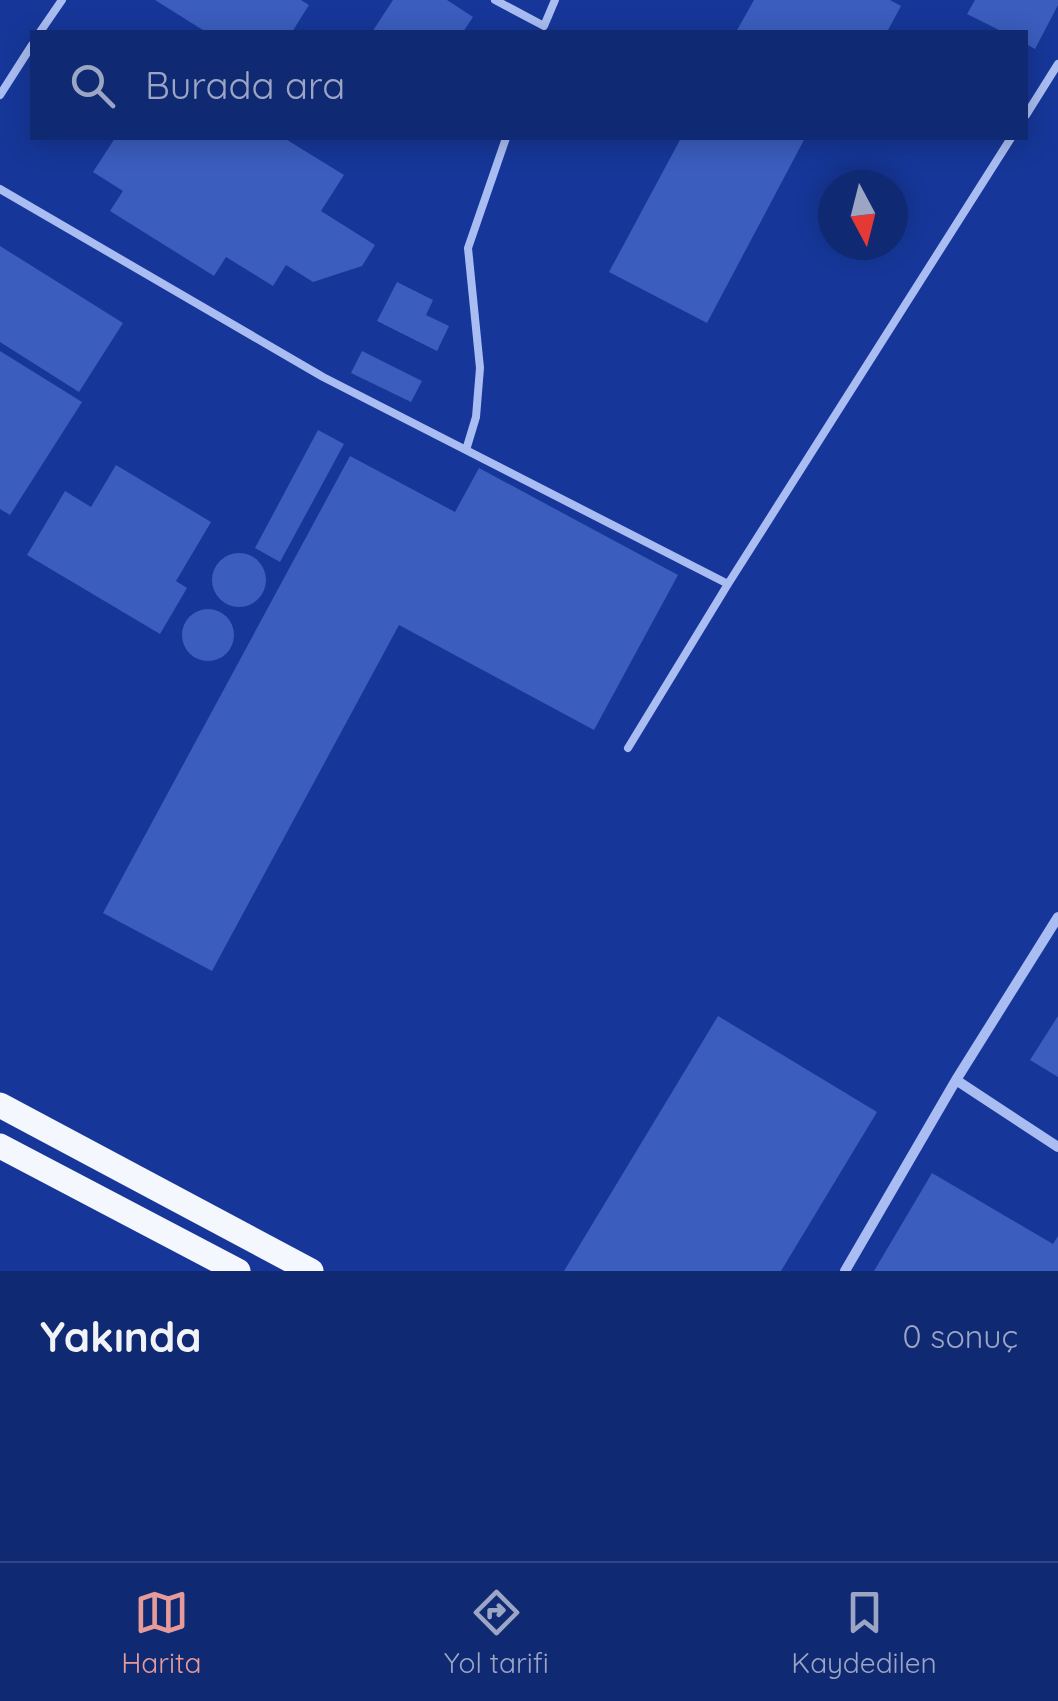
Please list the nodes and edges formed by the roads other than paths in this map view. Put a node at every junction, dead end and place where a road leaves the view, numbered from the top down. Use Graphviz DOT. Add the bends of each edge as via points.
graph roads {
  1 [pos="62,0"];
  2 [pos="495,0"];
  3 [pos="556,0"];
  4 [pos="543,29"];
  5 [pos="41,30"];
  6 [pos="30,48"];
  7 [pos="1058,64"];
  8 [pos="0,94"];
  9 [pos="1028,112"];
  10 [pos="505,140"];
  11 [pos="1010,140"];
  12 [pos="0,189"];
  13 [pos="466,450"];
  14 [pos="728,584"];
  15 [pos="628,748"];
  16 [pos="1058,916"];
  17 [pos="956,1080"];
  18 [pos="0,1105"];
  19 [pos="0,1146"];
  20 [pos="1058,1147"];
  21 [pos="226,1268"];
  22 [pos="311,1271"];
  23 [pos="845,1271"];
  1 -- 5 [label="lane"];
  2 -- 4 [label="lane"];
  3 -- 4 [label="lane"];
  6 -- 8 [label="lane"];
  7 -- 9 [label="lane"];
  10 -- 13 [label="lane" via="468,248 480,368"];
  11 -- 14 [label="lane"];
  12 -- 13 [label="lane" via="323,377"];
  13 -- 14 [label="lane"];
  14 -- 15 [label="lane"];
  16 -- 17 [label="street"];
  17 -- 20 [label="street"];
  17 -- 23 [label="street"];
  18 -- 22 [label="main road"];
  19 -- 21 [label="main road"];
}
